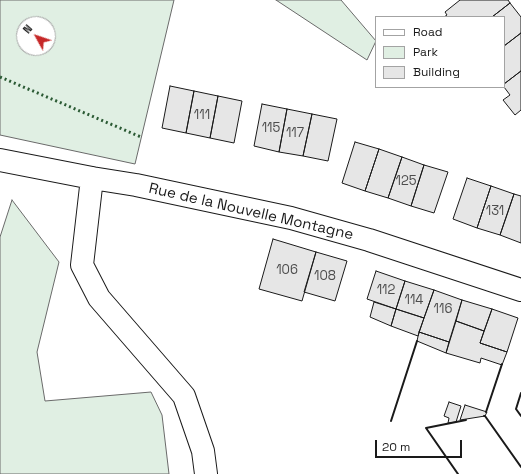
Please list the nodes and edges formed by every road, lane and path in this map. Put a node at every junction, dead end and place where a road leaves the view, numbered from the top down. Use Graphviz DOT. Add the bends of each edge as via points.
graph roads {
  1 [pos="0,160"];
  2 [pos="92,178"];
  3 [pos="521,290"];
  4 [pos="206,474"];
  1 -- 2 [label="street, Rue de la Nouvelle Montagne"];
  2 -- 3 [label="street, Rue de la Nouvelle Montagne" via="291,218 369,240"];
  2 -- 4 [label="street" via="82,265 99,298 184,396 203,451"];
}
